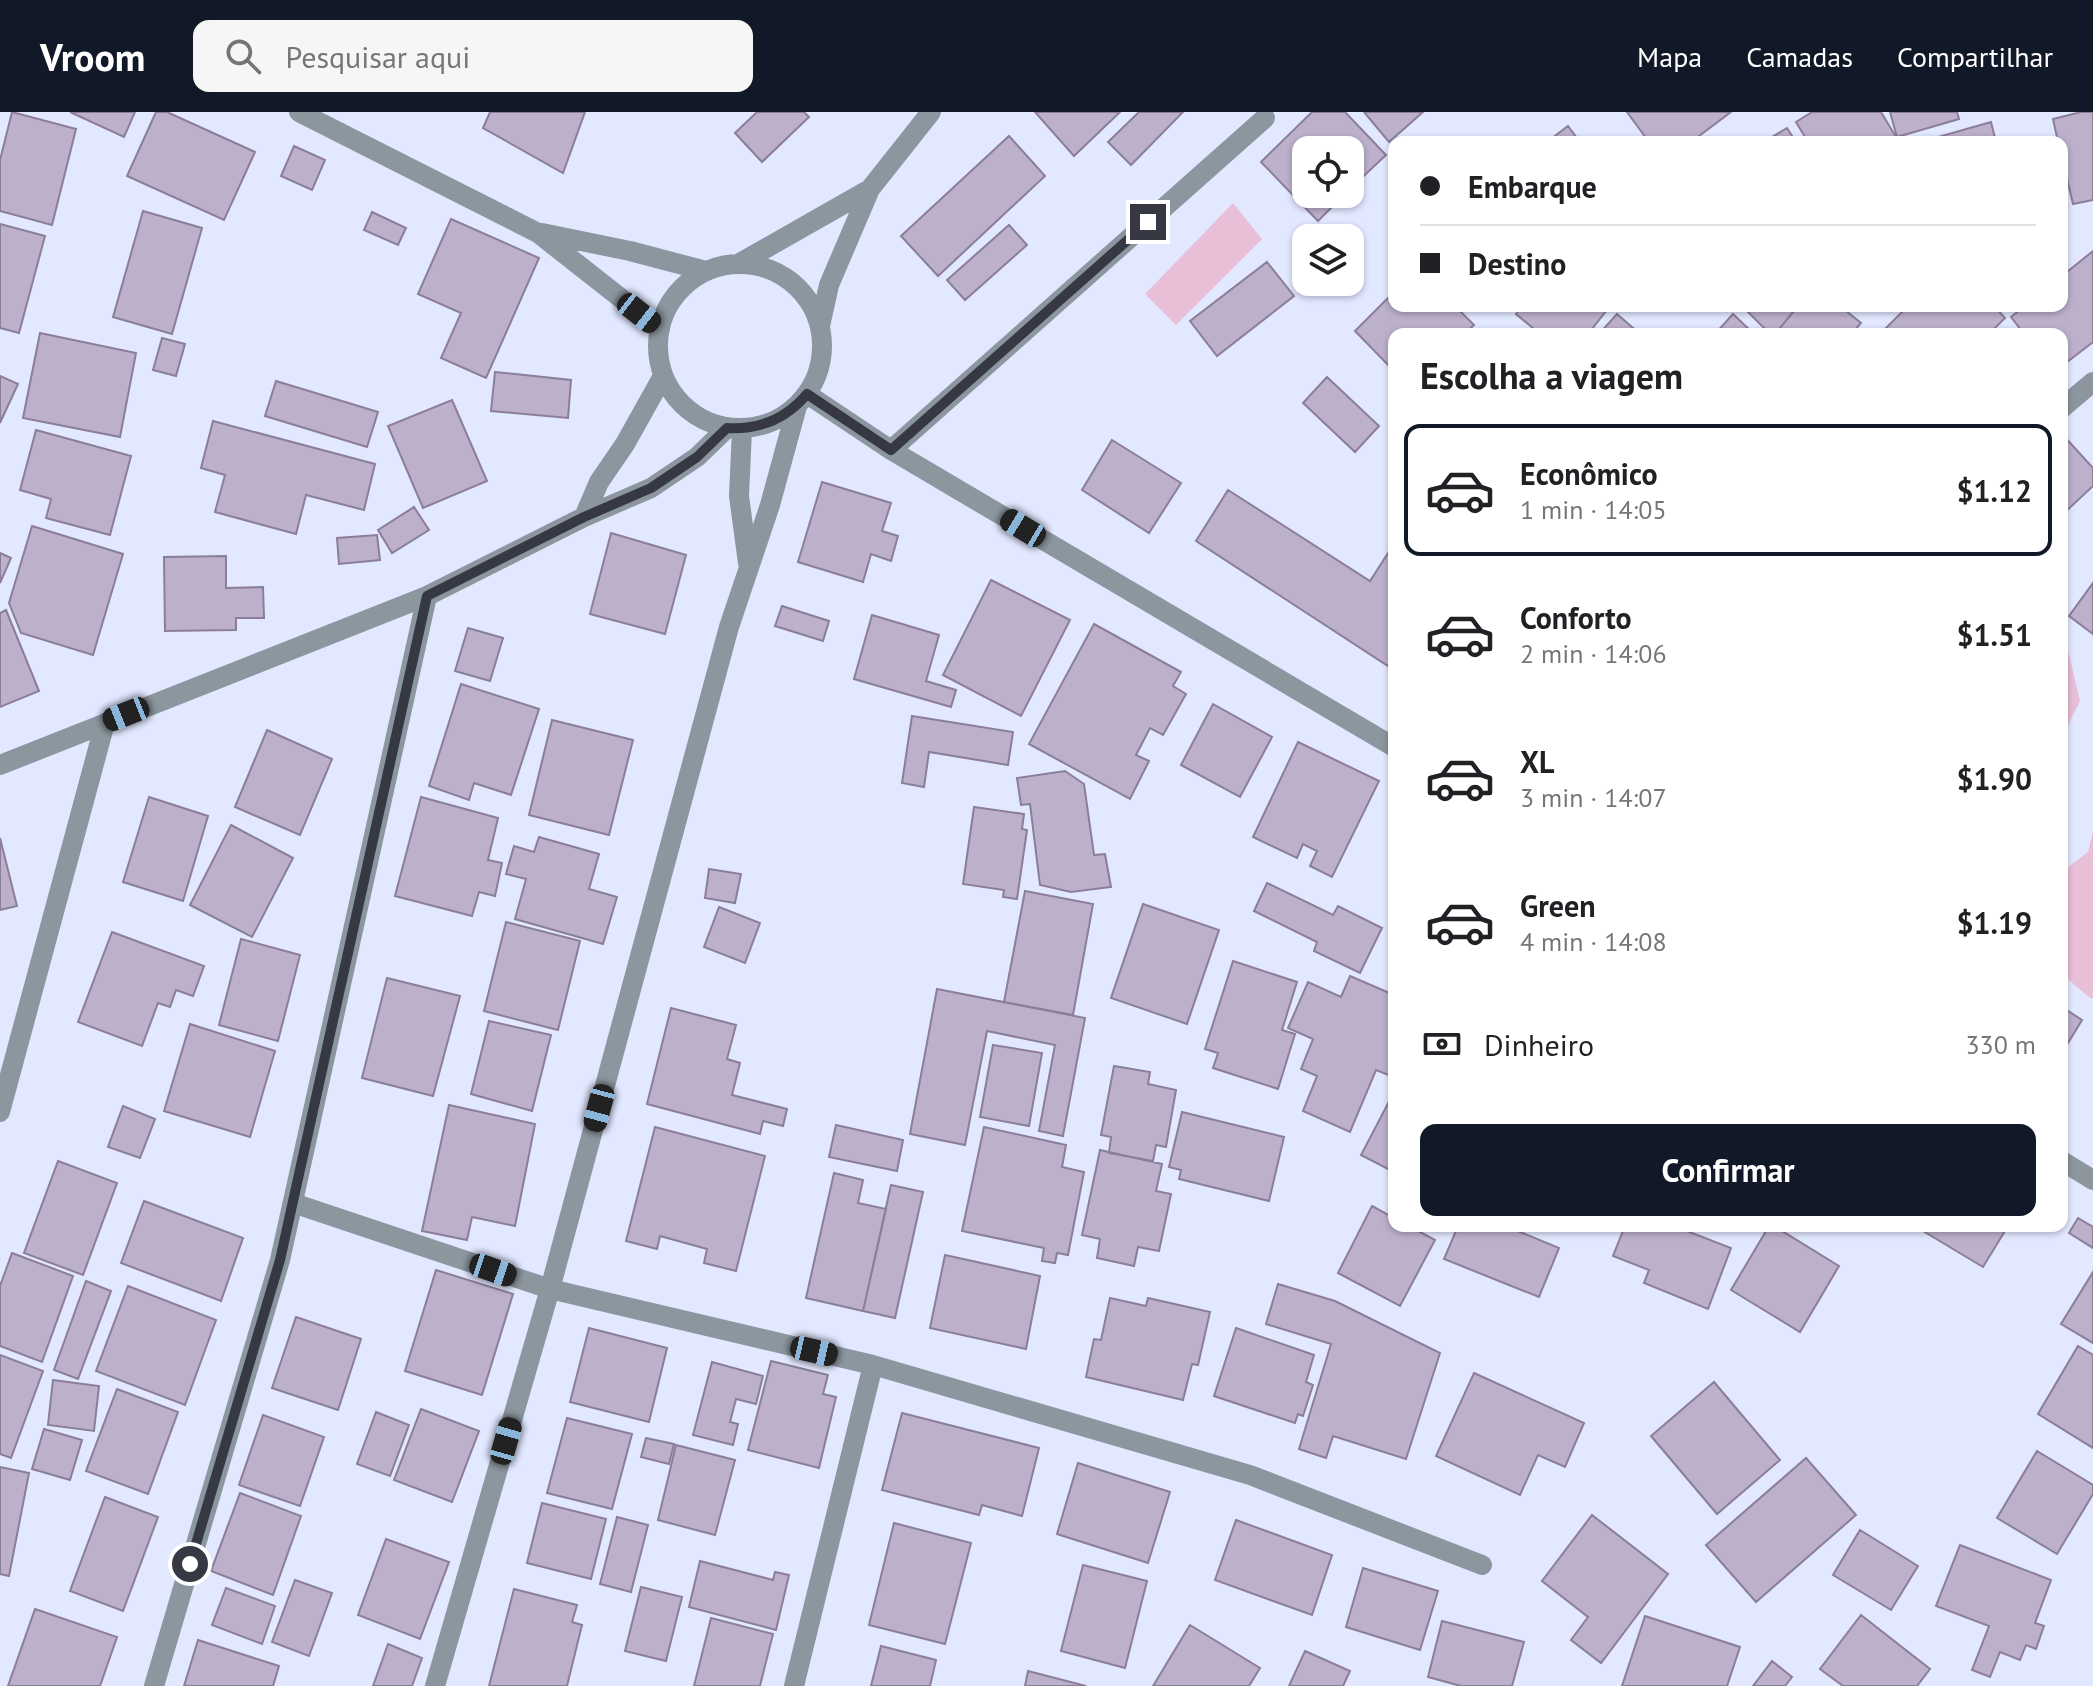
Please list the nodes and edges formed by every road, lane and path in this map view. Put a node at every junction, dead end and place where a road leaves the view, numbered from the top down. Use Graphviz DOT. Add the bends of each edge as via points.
graph roads {
  1 [pos="300,112"];
  2 [pos="930,112"];
  3 [pos="1265,118"];
  4 [pos="870,189"];
  5 [pos="538,233"];
  6 [pos="740,263"];
  7 [pos="706,271"];
  8 [pos="820,326"];
  9 [pos="660,329"];
  10 [pos="663,376"];
  11 [pos="2093,382"];
  12 [pos="802,400"];
  13 [pos="2068,403"];
  14 [pos="735,428"];
  15 [pos="891,450"];
  16 [pos="584,517"];
  17 [pos="748,567"];
  18 [pos="427,596"];
  19 [pos="105,723"];
  20 [pos="1388,743"];
  21 [pos="0,765"];
  22 [pos="0,1112"];
  23 [pos="2068,1165"];
  24 [pos="2093,1180"];
  25 [pos="293,1203"];
  26 [pos="550,1289"];
  27 [pos="873,1365"];
  28 [pos="1482,1565"];
  29 [pos="154,1686"];
  30 [pos="435,1686"];
  31 [pos="794,1686"];
  1 -- 5 [label="street"];
  2 -- 4 [label="street"];
  3 -- 15 [label="street"];
  4 -- 6 [label="street"];
  4 -- 8 [label="street" via="829,285"];
  5 -- 7 [label="street"];
  5 -- 9 [label="street"];
  6 -- 7 [label="street"];
  6 -- 8 [label="street" via="782,274 812,306"];
  7 -- 9 [label="street" via="675,294"];
  8 -- 12 [label="street" via="821,361"];
  9 -- 10 [label="street"];
  10 -- 14 [label="street" via="695,415"];
  10 -- 16 [label="street" via="599,482"];
  11 -- 13 [label="street"];
  12 -- 14 [label="street" via="781,418"];
  12 -- 15 [label="street"];
  12 -- 17 [label="street"];
  14 -- 16 [label="street" via="651,488"];
  14 -- 17 [label="street"];
  15 -- 20 [label="street"];
  16 -- 18 [label="street"];
  17 -- 26 [label="street"];
  18 -- 19 [label="street"];
  18 -- 25 [label="street"];
  19 -- 21 [label="street"];
  19 -- 22 [label="street"];
  23 -- 24 [label="street"];
  25 -- 26 [label="street"];
  25 -- 29 [label="street"];
  26 -- 27 [label="street"];
  26 -- 30 [label="street"];
  27 -- 28 [label="street" via="1250,1475"];
  27 -- 31 [label="street"];
}
